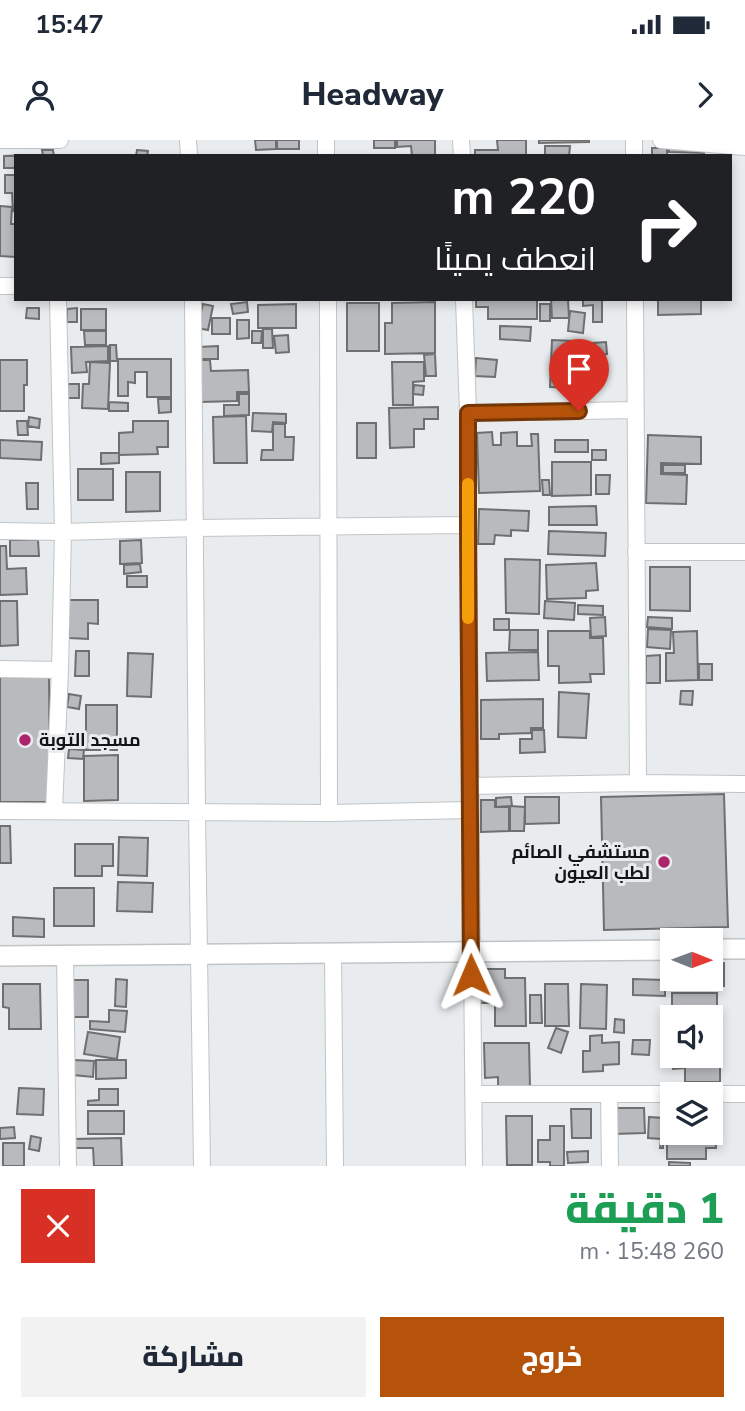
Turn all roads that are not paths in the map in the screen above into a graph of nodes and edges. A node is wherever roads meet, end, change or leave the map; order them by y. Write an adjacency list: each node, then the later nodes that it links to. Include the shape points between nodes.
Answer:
1 (0, 140): 2 (street)
2 (60, 140)
3 (661, 140): 4 (street)
4 (745, 147)
5 (58, 301): 16 (street)
6 (193, 301): 14 (street)
7 (328, 301): 13 (street)
8 (464, 301): 11 (street)
9 (635, 301): 10 (street)
10 (635, 410): 11 (street); 17 (street)
11 (468, 413): 12 (street)
12 (468, 524): 13 (street); 23 (street)
13 (327, 526): 14 (street); 28 (street)
14 (196, 528): 16 (street); 27 (street)
15 (0, 531): 16 (street)
16 (62, 532): 20 (street)
17 (636, 552): 18 (street); 21 (street)
18 (745, 552)
19 (0, 670): 20 (street)
20 (60, 670): 24 (street)
21 (638, 783): 22 (street); 23 (street)
22 (745, 784)
23 (470, 786): 25 (street)
24 (54, 810): 26 (street); 27 (street)
25 (470, 810): 28 (street); 32 (street)
26 (0, 811)
27 (197, 812): 28 (street); 34 (street)
28 (328, 813)
29 (723, 949): 30 (street)
30 (745, 949)
31 (660, 950): 32 (street)
32 (471, 951): 33 (street); 37 (street)
33 (333, 953): 34 (street); 44 (street)
34 (200, 954): 35 (street); 43 (street)
35 (65, 955): 36 (street); 42 (street)
36 (0, 956)
37 (473, 1094): 38 (street); 45 (street)
38 (609, 1094): 39 (street); 46 (street)
39 (660, 1094)
40 (723, 1094): 41 (street)
41 (745, 1094)
42 (68, 1166)
43 (202, 1166)
44 (335, 1166)
45 (474, 1166)
46 (610, 1166)

